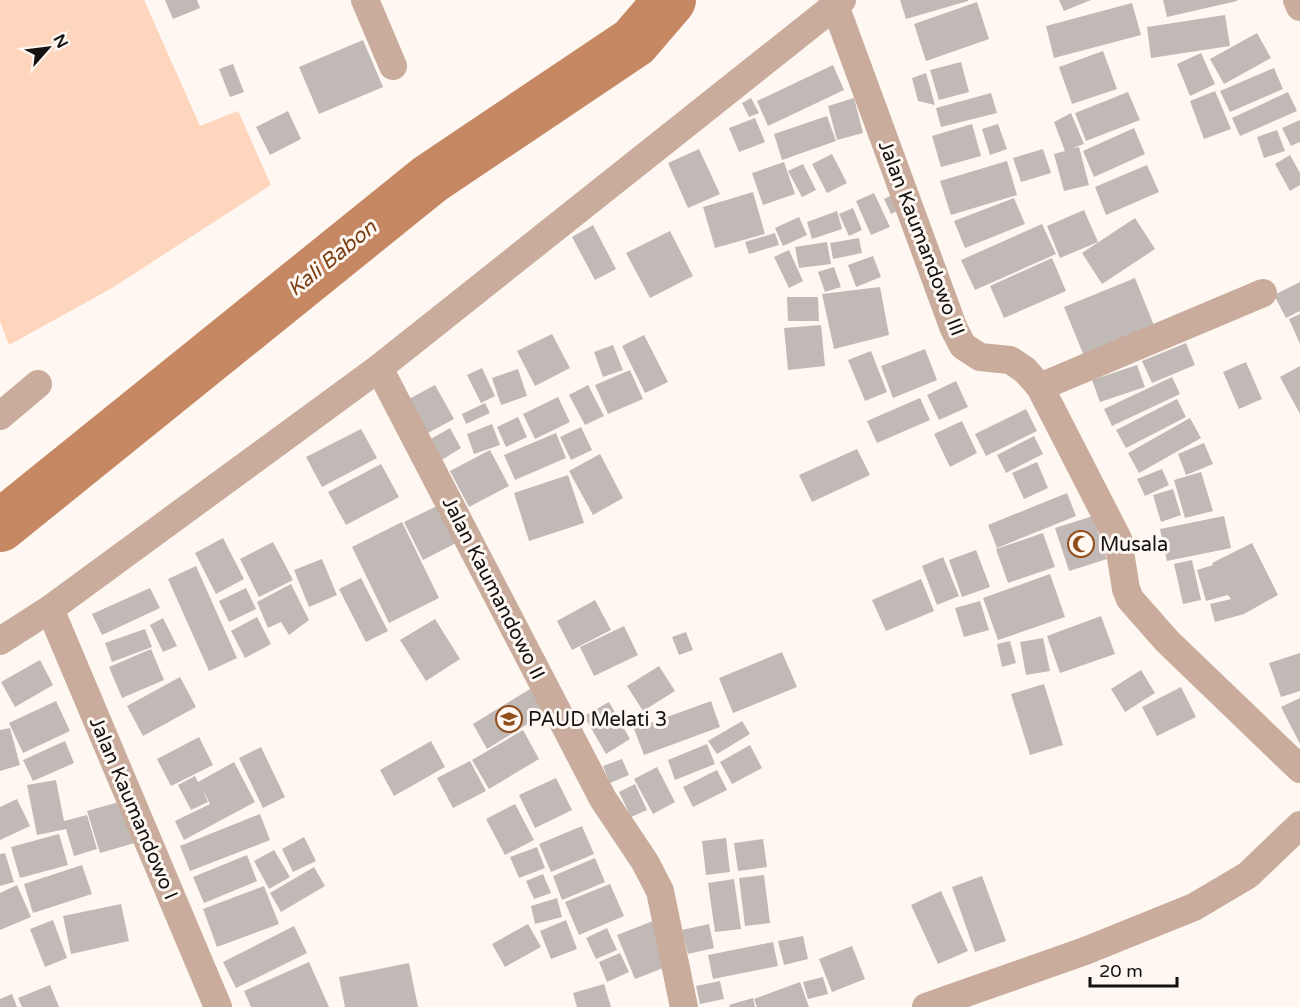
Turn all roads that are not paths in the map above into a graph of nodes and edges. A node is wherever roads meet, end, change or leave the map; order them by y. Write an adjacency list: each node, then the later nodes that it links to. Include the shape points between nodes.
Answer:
1 (365, 0): 5 (street)
2 (1297, 0): 4 (street)
3 (837, 2): 7 (street); 9 (street, Jalan Kaumandowo III, via 954,329 963,346 980,357 1010,360)
4 (1300, 6)
5 (393, 66)
6 (1263, 293): 9 (street)
7 (379, 368): 11 (street); 16 (street, Jalan Kaumandowo II, via 603,799 660,891)
8 (38, 384): 10 (street)
9 (1040, 387): 13 (street, Jalan Kaumandowo III, via 1118,539 1130,599)
10 (0, 417)
11 (50, 609): 12 (street); 15 (street, Jalan Kaumandowo I)
12 (0, 641)
13 (1300, 769)
14 (1300, 825): 17 (street, via 1248,875 1194,907 1085,951)
15 (218, 1007)
16 (684, 1007)
17 (926, 1007)

